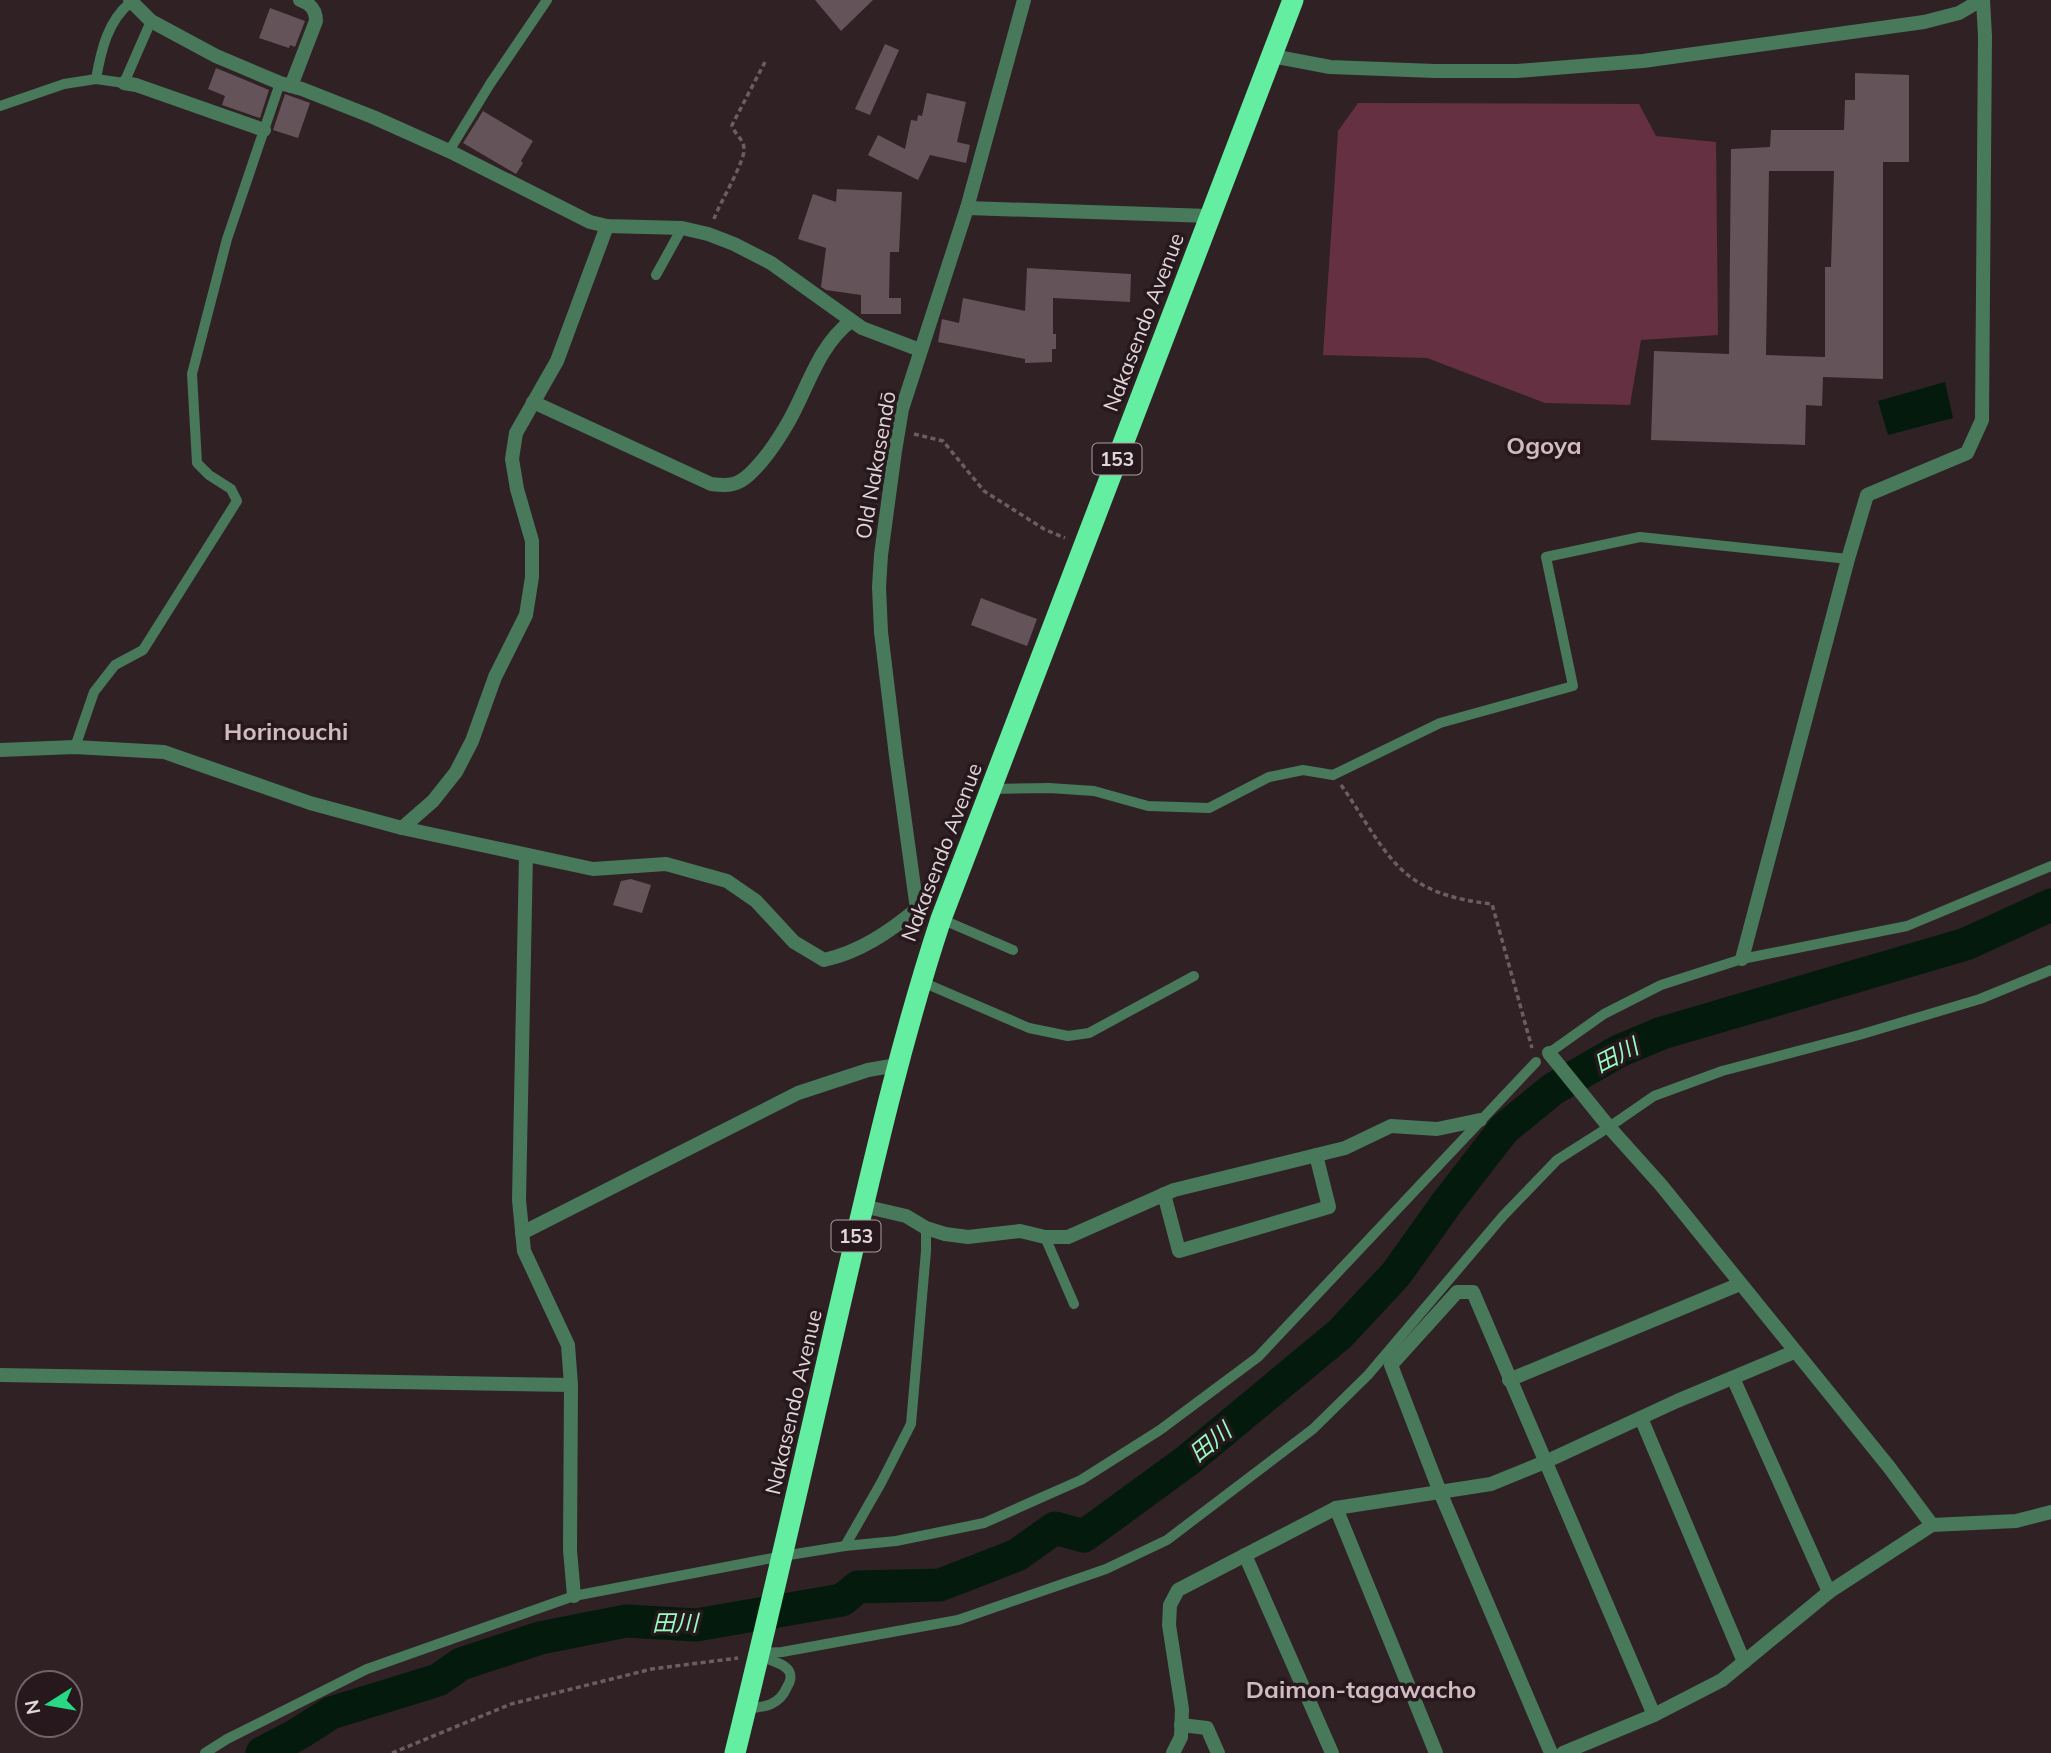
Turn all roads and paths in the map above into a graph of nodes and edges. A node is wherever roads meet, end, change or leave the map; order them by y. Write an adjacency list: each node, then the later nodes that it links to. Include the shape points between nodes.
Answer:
1 (300, 0): 12 (street, via 316,12 316,21)
2 (547, 0): 15 (lane)
3 (1024, 0): 16 (street, Old Nakasendō)
4 (1293, 0): 8 (highway, Nakasendo Avenue / 153)
5 (1982, 0): 8 (street, via 1959,13 1923,22 1643,61 1531,70 1330,67); 27 (street, via 1982,420 1967,453 1867,495)
6 (131, 1): 7 (street); 10 (lane, via 107,37)
7 (151, 21): 11 (lane); 12 (street, via 216,56)
8 (1272, 56): 17 (highway, Nakasendo Avenue / 153)
9 (765, 62): 20 (path, via 732,125 745,151)
10 (96, 79): 11 (lane); 13 (lane, via 64,84)
11 (124, 83): 14 (street)
12 (285, 85): 14 (lane); 15 (street)
13 (0, 106)
14 (264, 130): 28 (lane, via 227,239 192,374 197,463 231,489 237,501 143,650 116,666 94,692)
15 (449, 151): 18 (street, via 590,222)
16 (967, 208): 17 (street); 23 (street, Old Nakasendō)
17 (1209, 216): 26 (highway, Nakasendo Avenue / 153)
18 (607, 226): 19 (street); 24 (street, via 557,361)
19 (681, 228): 20 (street); 21 (lane)
20 (708, 234): 22 (street, via 771,263)
21 (656, 275)
22 (850, 321): 23 (street); 24 (street, via 838,330 772,449 755,470 730,486 712,484)
23 (920, 350): 25 (street, Old Nakasendō)
24 (533, 402): 32 (street, via 516,433 512,459 532,541 526,615 456,772 433,801)
25 (899, 430): 26 (path, via 943,441 984,491 1044,529); 35 (street, Old Nakasendō, via 879,587 887,689)
26 (1084, 546): 31 (highway, Nakasendo Avenue / 153)
27 (1848, 559): 30 (lane, via 1640,537 1546,557 1573,686 1440,723); 38 (street)
28 (75, 747): 29 (street); 32 (street, via 164,752 310,803)
29 (0, 750)
30 (1333, 775): 31 (lane, via 1303,770 1269,777 1209,808 1148,806 1094,791); 43 (path, via 1398,866 1425,887 1462,901 1492,904)
31 (991, 789): 36 (highway, Nakasendo Avenue / 153)
32 (402, 828): 33 (street)
33 (526, 855): 35 (street, via 593,869 666,864 727,881 756,901 794,942 824,960 867,945); 51 (street)
34 (2051, 866): 38 (lane, via 1907,926)
35 (917, 909): 36 (street)
36 (941, 919): 37 (lane); 41 (highway, Nakasendo Avenue / 153)
37 (1013, 950)
38 (1742, 959): 42 (lane, via 1661,985 1604,1014)
39 (2051, 970): 46 (lane, via 1980,999 1685,1083)
40 (1194, 976): 41 (lane, via 1089,1033 1068,1036 1029,1028)
41 (920, 981): 44 (highway, Nakasendo Avenue / 153)
42 (1550, 1056): 46 (street)
43 (1536, 1062): 45 (lane)
44 (897, 1065): 49 (highway, Nakasendo Avenue / 153); 51 (street, via 798,1093)
45 (1480, 1120): 47 (street, via 1437,1129 1391,1126 1345,1148); 66 (lane, via 1258,1357 1160,1430 1081,1480 984,1523)
46 (1608, 1125): 53 (street); 71 (lane, via 1557,1160 1503,1216 1368,1375 1313,1429 1167,1540 1106,1569 958,1620)
47 (1316, 1155): 48 (street); 48 (street, via 1329,1207 1179,1251)
48 (1164, 1194): 52 (street, via 1068,1237)
49 (863, 1206): 50 (street, via 906,1216); 68 (highway, Nakasendo Avenue / 153)
50 (926, 1228): 52 (street, via 968,1237 1020,1231); 66 (lane, via 911,1424)
51 (522, 1233): 59 (street, via 524,1251 568,1345)
52 (1045, 1237): 54 (lane)
53 (1740, 1284): 55 (street); 58 (street)
54 (1074, 1304)
55 (1794, 1352): 57 (street); 65 (street)
56 (0, 1375): 59 (street)
57 (1733, 1378): 60 (street); 69 (street)
58 (1509, 1380): 61 (street); 62 (street, via 1473,1292 1457,1292 1391,1365)
59 (571, 1385): 70 (street)
60 (1641, 1418): 61 (street); 72 (street)
61 (1545, 1462): 62 (street, via 1491,1484); 74 (street)
62 (1440, 1492): 63 (street); 84 (street)
63 (1336, 1508): 67 (street); 83 (street)
64 (2051, 1512): 65 (street, via 2016,1521)
65 (1932, 1525): 69 (street)
66 (845, 1546): 68 (lane)
67 (1245, 1555): 75 (street, via 1178,1590 1170,1605); 82 (street)
68 (781, 1560): 70 (lane); 71 (highway, Nakasendo Avenue / 153)
69 (1829, 1592): 72 (street)
70 (574, 1596): 77 (lane, via 368,1669)
71 (759, 1655): 73 (highway, Nakasendo Avenue / 153); 73 (lane, via 782,1665 791,1679 781,1700); 78 (path, via 639,1672 511,1704)
72 (1744, 1662): 74 (street, via 1722,1680)
73 (746, 1709): 79 (highway, Nakasendo Avenue / 153)
74 (1654, 1715): 76 (street)
75 (1181, 1725): 80 (street); 81 (street, via 1207,1728)
76 (1592, 1747): 85 (street)
77 (205, 1753)
78 (393, 1753)
79 (735, 1753)
80 (1173, 1753)
81 (1218, 1753)
82 (1332, 1753)
83 (1436, 1753)
84 (1550, 1753)
85 (1563, 1753)

